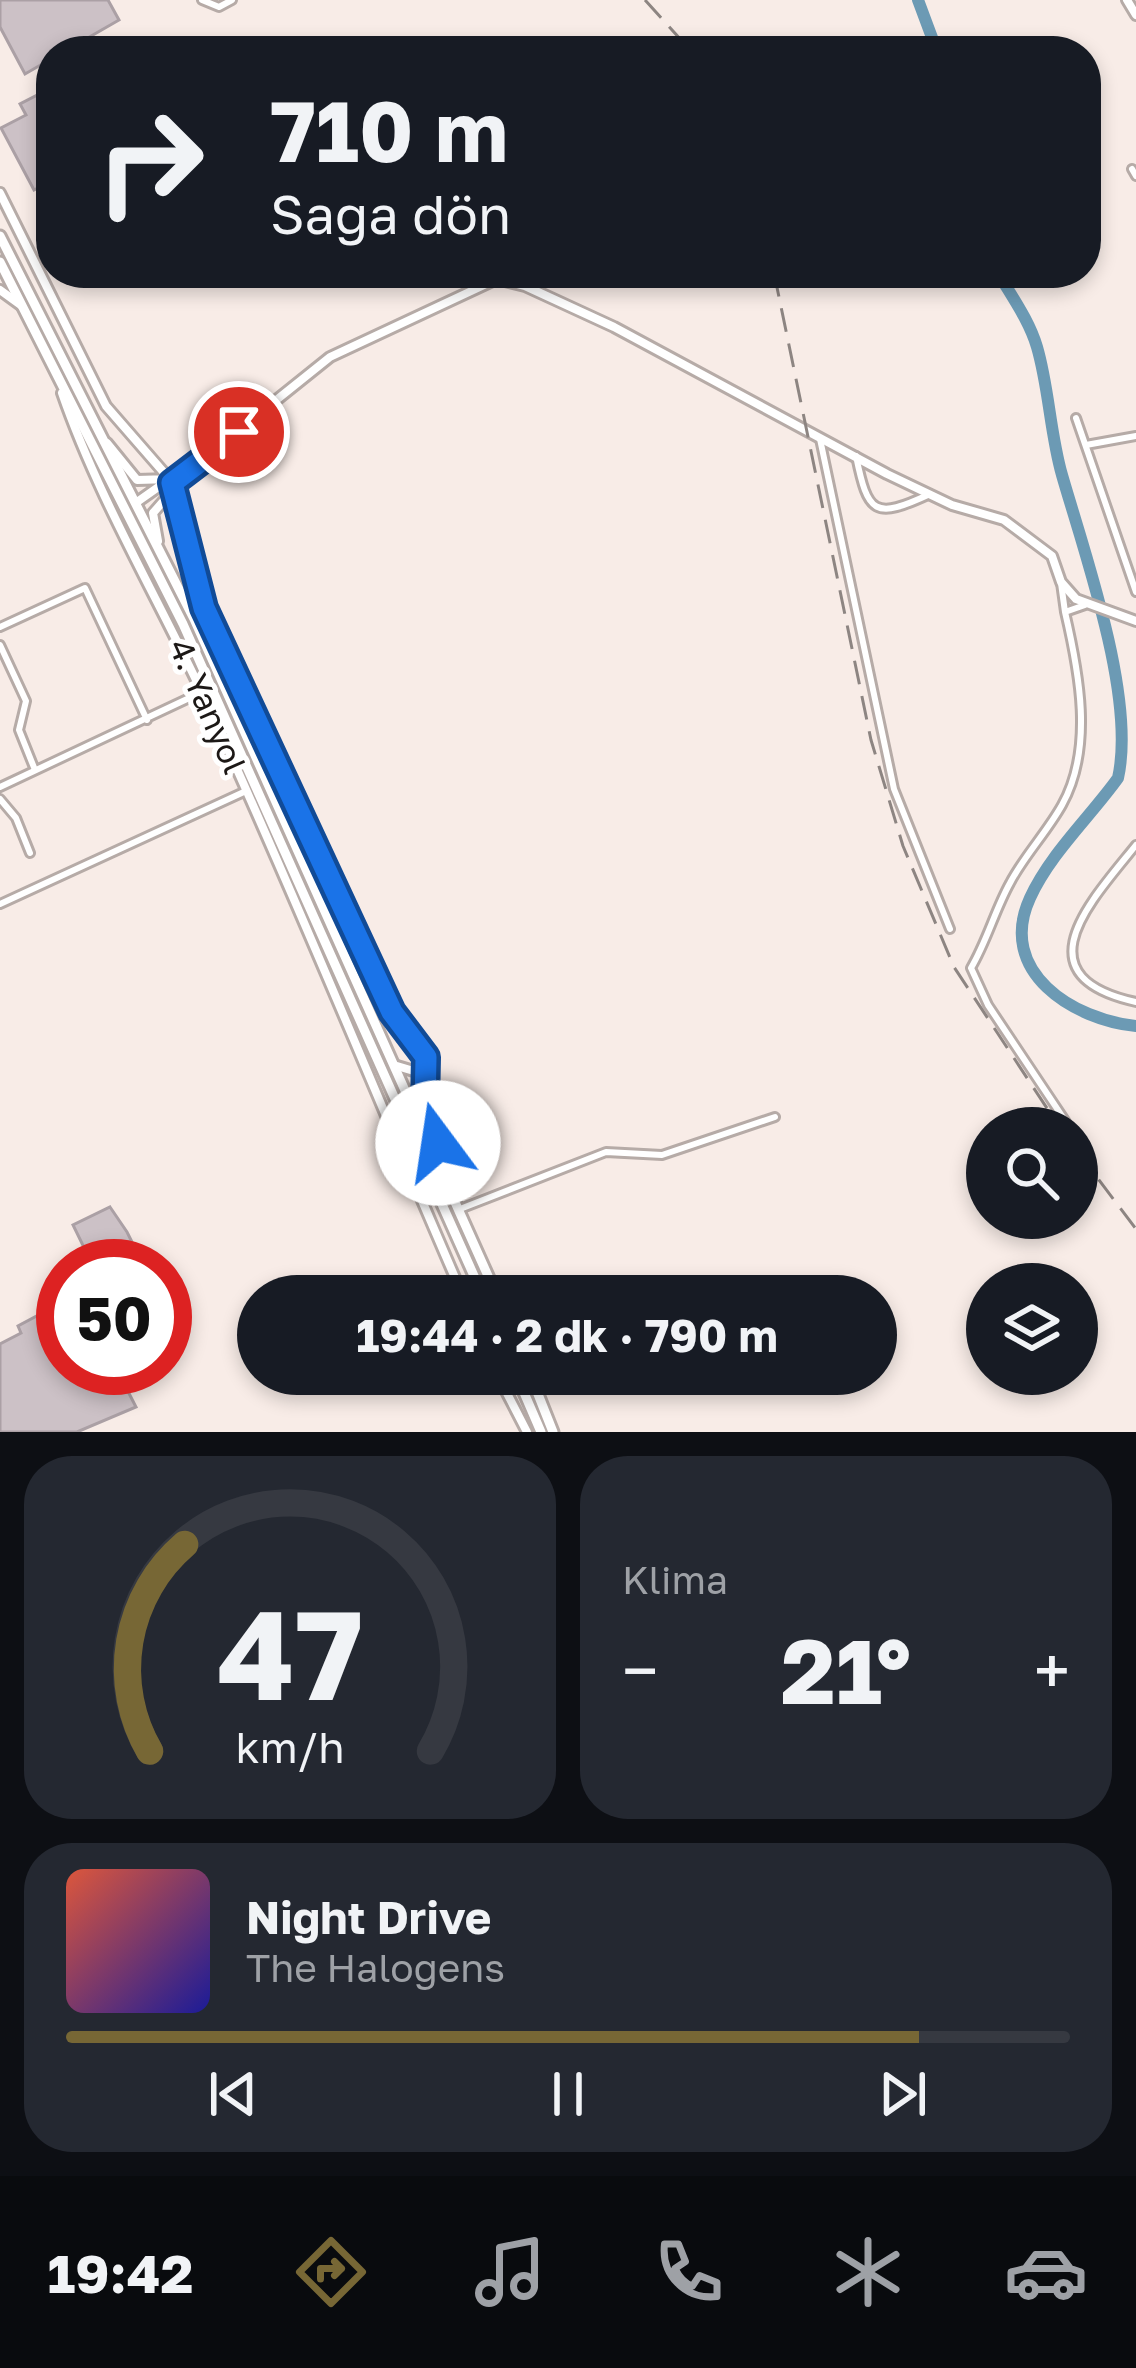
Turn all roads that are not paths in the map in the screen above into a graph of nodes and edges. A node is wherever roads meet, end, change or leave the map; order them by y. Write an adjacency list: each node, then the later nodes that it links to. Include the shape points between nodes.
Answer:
1 (202, 0): 2 (street, via 219,7)
2 (232, 0)
3 (1127, 0): 4 (main road)
4 (1136, 15)
5 (0, 193): 8 (main road)
6 (0, 236): 18 (main road)
7 (0, 262): 13 (main road)
8 (36, 265)
9 (47, 288): 21 (main road, via 106,406)
10 (476, 288): 21 (main road, via 330,357)
11 (529, 288): 16 (main road)
12 (0, 290): 13 (main road)
13 (22, 306): 14 (main road)
14 (56, 371): 23 (main road, 4. Yanyol); 24 (main road)
15 (1076, 418): 19 (street)
16 (819, 436): 20 (main road); 44 (street, via 894,789)
17 (1136, 436): 19 (street)
18 (106, 442): 21 (main road, via 137,480); 24 (main road)
19 (1086, 445): 29 (street)
20 (856, 456): 22 (main road); 22 (street, via 873,508 888,511)
21 (172, 483): 24 (main road); 26 (main road, via 153,513); 48 (main road, via 204,608 392,1012)
22 (930, 494): 28 (main road, via 1030,535 1052,556)
23 (106, 502): 24 (main road); 27 (main road, 4. Yanyol)
24 (135, 506): 25 (main road); 26 (main road)
25 (136, 528): 27 (main road); 45 (main road)
26 (159, 548): 49 (main road)
27 (142, 563): 35 (main road, 4. Yanyol)
28 (1061, 582): 30 (main road); 31 (street)
29 (1136, 592)
30 (1085, 605): 31 (street); 32 (main road)
31 (1065, 612): 50 (street, via 1082,681 1065,801 1008,885 971,968)
32 (1136, 621)
33 (0, 627): 36 (street, via 85,588)
34 (0, 646): 37 (street, via 26,701 19,730)
35 (202, 692): 36 (street); 39 (main road, 4. Yanyol)
36 (147, 720): 37 (street)
37 (35, 770): 38 (street)
38 (0, 787)
39 (246, 790): 43 (street); 47 (main road, 4. Yanyol)
40 (0, 799): 42 (street)
41 (1136, 845): 46 (street, via 1070,940 1089,981)
42 (30, 853)
43 (0, 904)
44 (950, 929)
45 (343, 977): 47 (main road); 55 (main road)
46 (1136, 1002)
47 (359, 1042): 54 (main road)
48 (426, 1057): 49 (main road, via 416,1072); 52 (main road, via 425,1107)
49 (397, 1066): 52 (main road)
50 (1056, 1107)
51 (775, 1117): 53 (street, via 662,1154 606,1152)
52 (446, 1176): 53 (main road)
53 (460, 1209): 56 (main road)
54 (454, 1275)
55 (474, 1275)
56 (488, 1275)
57 (508, 1395): 60 (main road)
58 (525, 1395): 61 (main road)
59 (538, 1395): 62 (main road)
60 (526, 1432)
61 (541, 1432)
62 (553, 1432)

